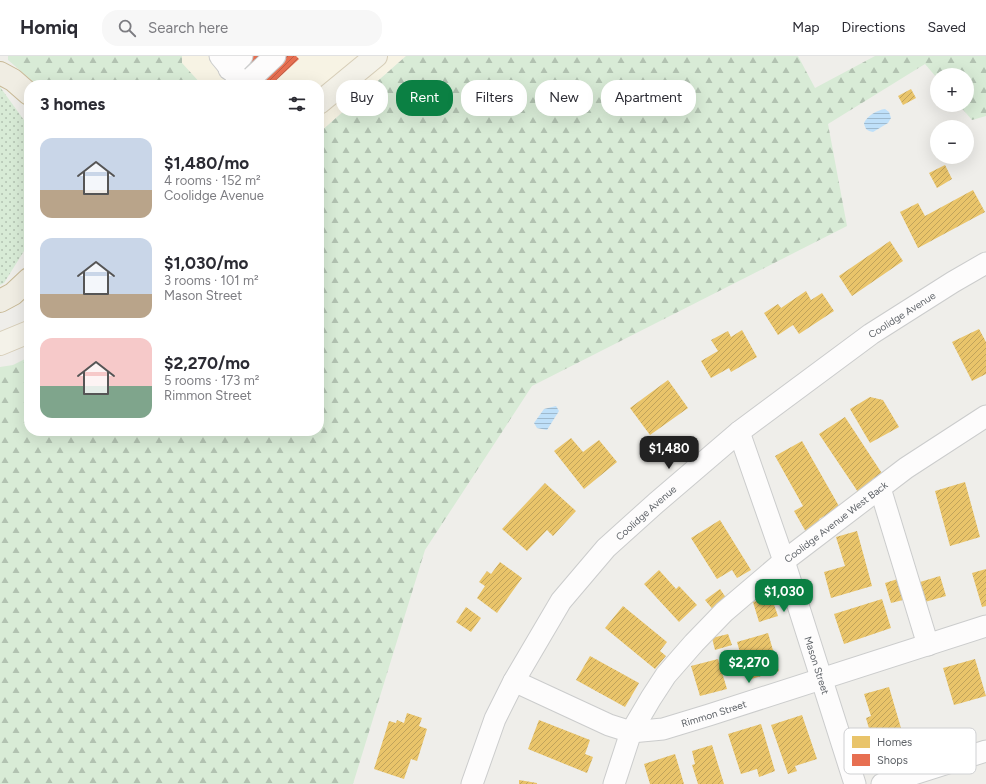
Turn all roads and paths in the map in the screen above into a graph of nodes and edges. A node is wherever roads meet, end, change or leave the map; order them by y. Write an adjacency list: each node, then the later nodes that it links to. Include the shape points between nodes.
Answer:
1 (275, 56): 6 (street)
2 (374, 56): 8 (main road)
3 (230, 60): 5 (street)
4 (0, 73): 7 (highway)
5 (241, 80)
6 (249, 80)
7 (24, 90)
8 (324, 99)
9 (986, 263): 17 (street, Coolidge Avenue, via 871,334)
10 (24, 284): 11 (highway, via 13,294)
11 (0, 300)
12 (24, 325): 13 (main road)
13 (0, 329)
14 (24, 334): 15 (main road)
15 (0, 344)
16 (985, 420): 18 (street, Coolidge Avenue West Back, via 906,468)
17 (739, 432): 19 (street, Mason Street); 23 (street, Coolidge Avenue, via 606,548 561,601)
18 (880, 488): 19 (street, Coolidge Avenue West Back); 21 (street)
19 (784, 560): 22 (street, Mason Street); 24 (street, Coolidge Avenue West Back, via 724,612 694,643 666,675)
20 (986, 626): 21 (street, Rimmon Street)
21 (928, 645): 22 (street, Rimmon Street)
22 (822, 678): 24 (street, Rimmon Street, via 663,729); 25 (street, Mason Street)
23 (514, 680): 24 (street, Rimmon Street, via 609,725); 30 (street, Coolidge Avenue, via 495,719)
24 (631, 732): 31 (street, Coolidge Avenue West Back)
25 (844, 749)
26 (986, 751): 27 (street)
27 (976, 754)
28 (852, 774): 32 (street, Mason Street)
29 (914, 774): 33 (street)
30 (472, 784)
31 (614, 784)
32 (855, 784)
33 (882, 784)

